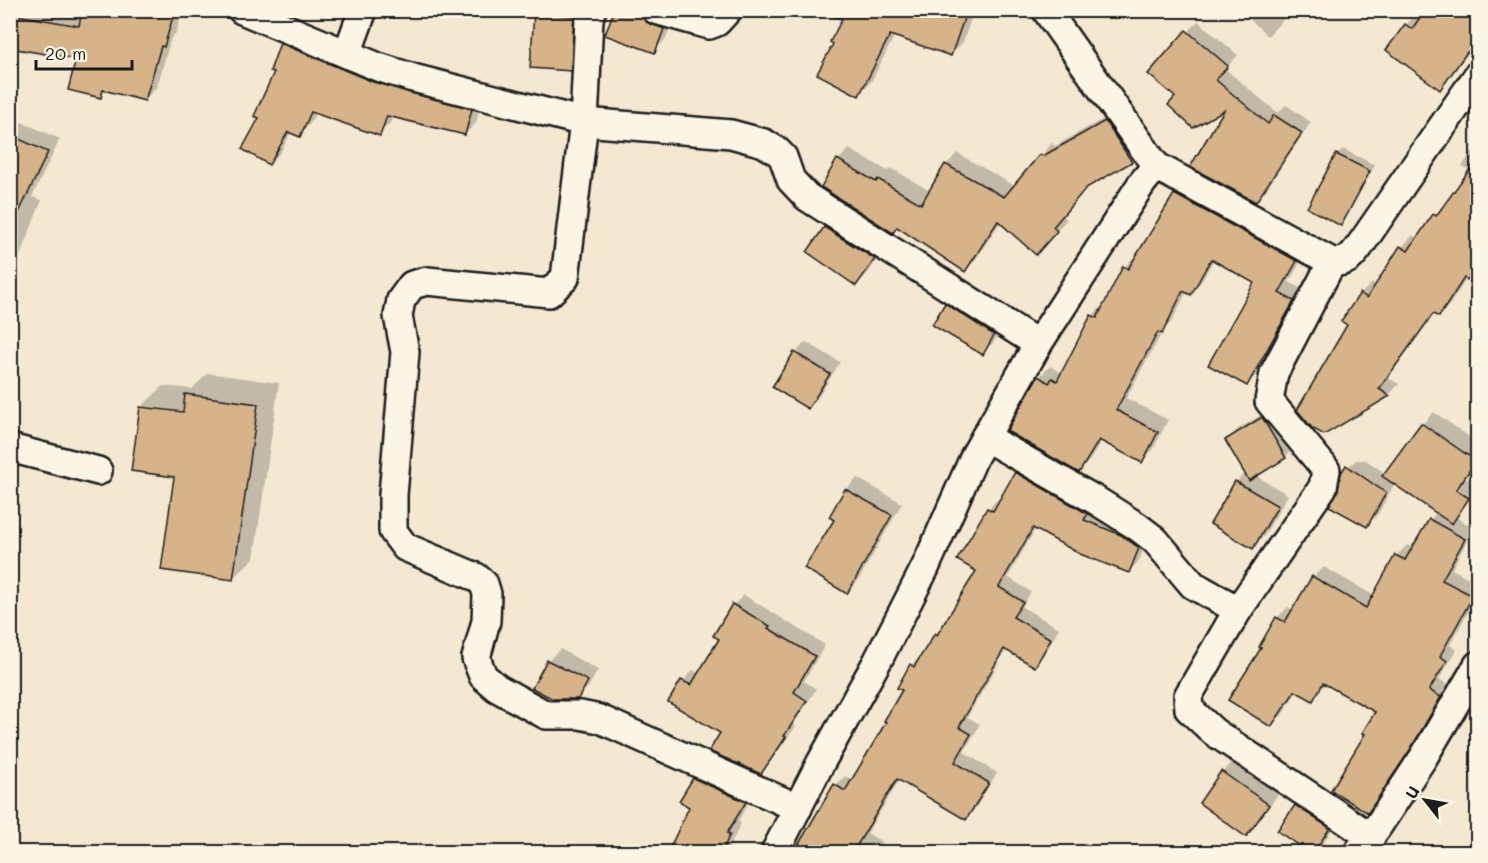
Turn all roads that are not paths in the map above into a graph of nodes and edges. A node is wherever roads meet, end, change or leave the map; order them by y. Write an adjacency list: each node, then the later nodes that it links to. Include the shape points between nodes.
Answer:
1 (242, 10): 7 (street)
2 (363, 10): 7 (street)
3 (592, 10): 9 (street)
4 (656, 10): 5 (street, via 709,25)
5 (728, 10)
6 (1046, 10): 10 (street)
7 (347, 54): 9 (street, via 413,78)
8 (1478, 75): 11 (street, via 1359,248 1347,260)
9 (584, 122): 12 (street, via 731,134 772,147 783,157 791,180 807,197); 18 (street, via 565,278 558,287 549,293 427,281 412,285 401,300 398,316 405,352 393,531 405,547 476,577 483,584 488,605 476,658 483,676 497,688 546,715 600,719)
10 (1156, 166): 11 (street); 12 (street)
11 (1332, 262): 16 (street, via 1274,373 1269,401 1326,470 1325,481)
12 (1038, 344): 13 (street)
13 (985, 437): 16 (street, via 1138,527 1155,540 1193,585); 18 (street, via 925,568)
14 (10, 448): 15 (street)
15 (98, 471)
16 (1238, 610): 19 (street, via 1188,696 1189,709)
17 (1478, 665): 19 (street, via 1423,758)
18 (798, 808): 20 (street)
19 (1364, 845)
20 (775, 852)

